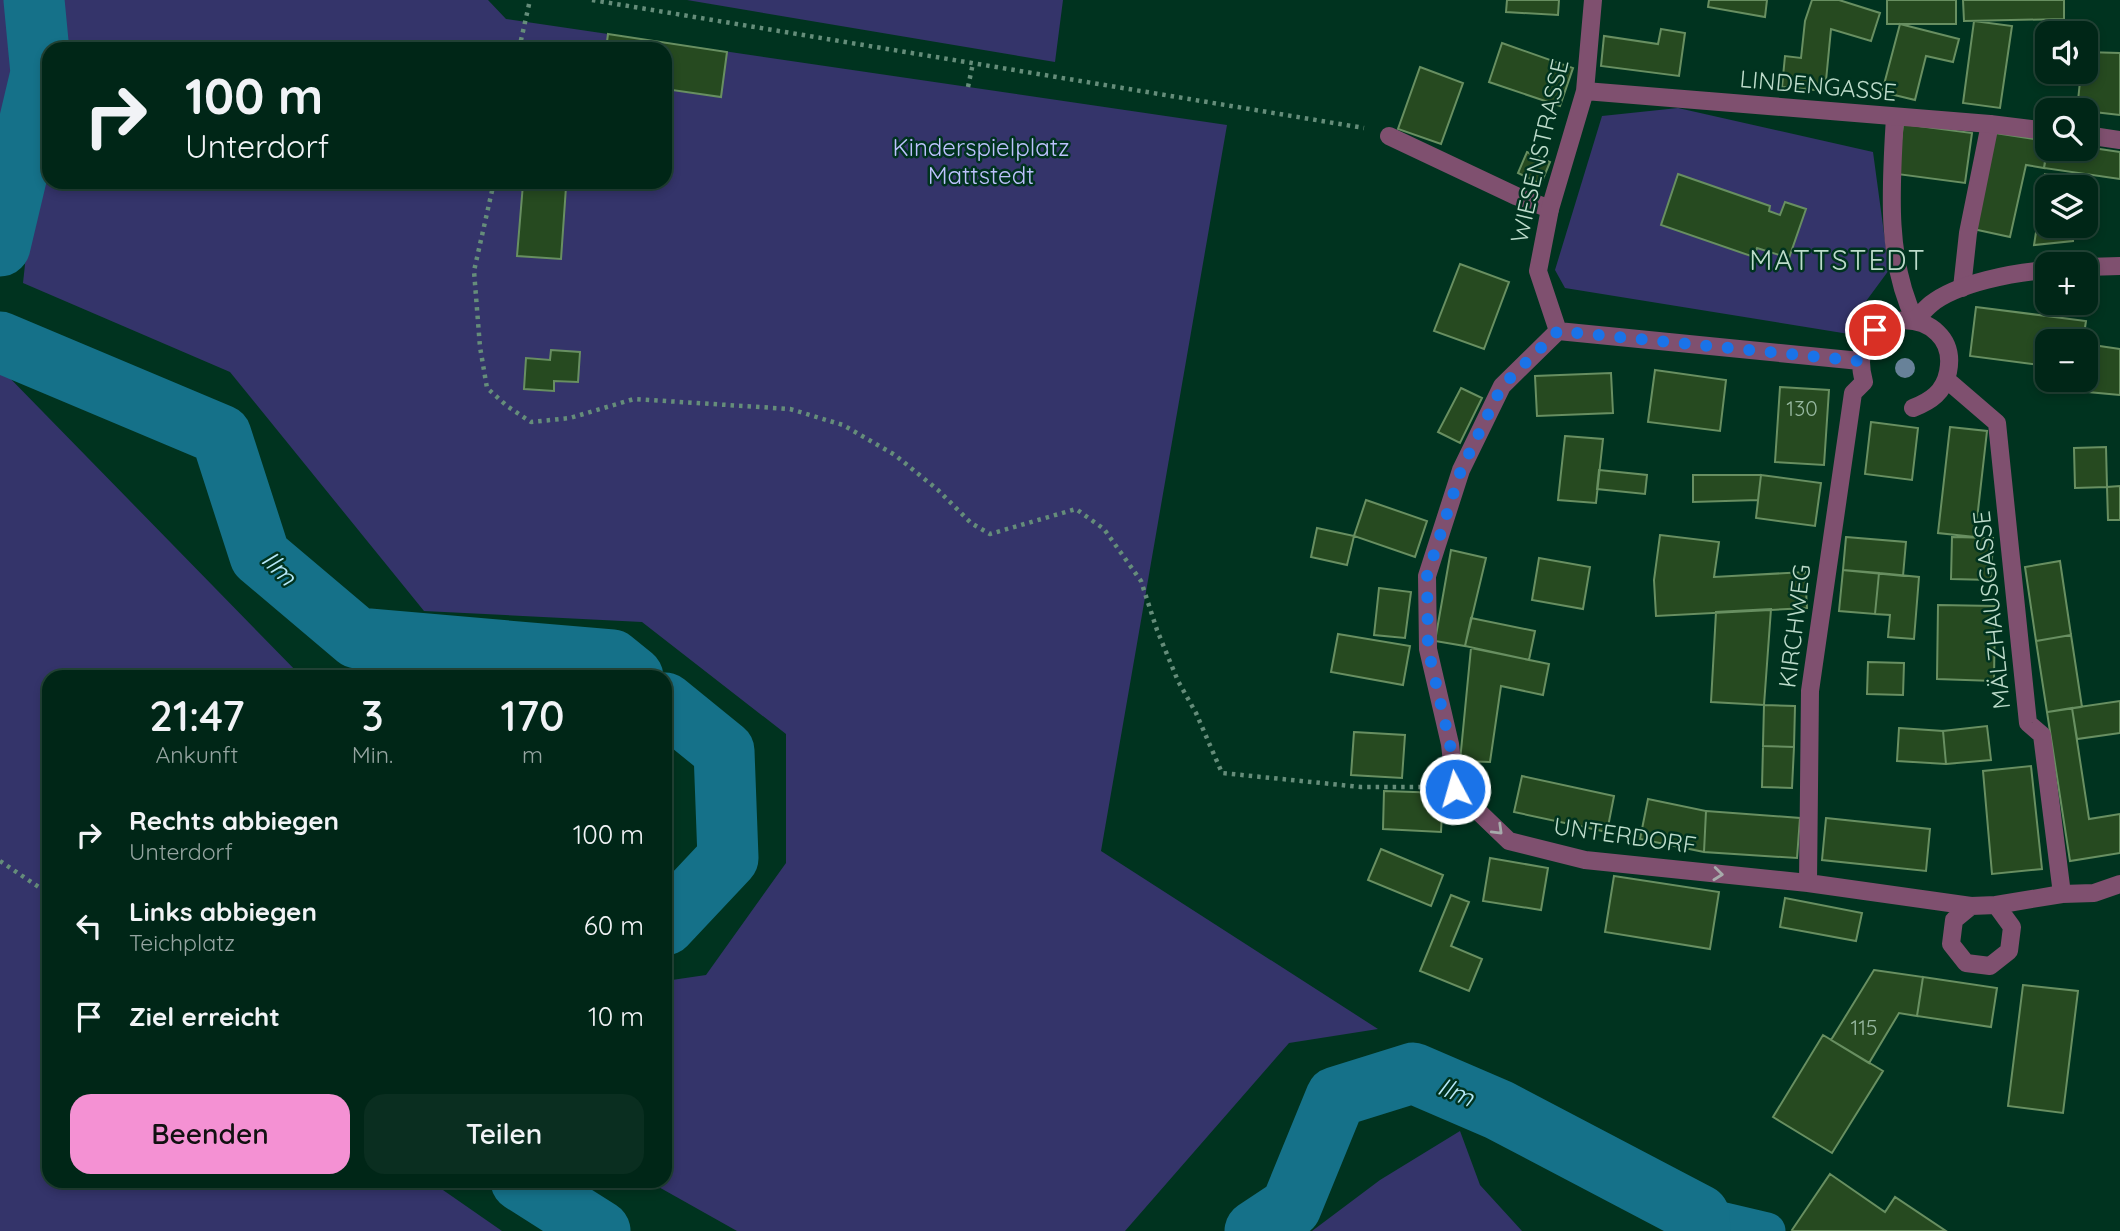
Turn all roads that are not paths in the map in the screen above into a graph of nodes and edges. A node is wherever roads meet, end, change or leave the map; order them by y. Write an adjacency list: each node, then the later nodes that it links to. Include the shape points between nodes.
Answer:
1 (1593, 0): 2 (street, WIESENSTRASSE)
2 (1584, 91): 3 (street, LINDENGASSE); 9 (street, WIESENSTRASSE)
3 (1895, 117): 4 (street, LINDENGASSE); 14 (street, via 1891,188 1895,244 1905,300)
4 (1990, 124): 5 (street, LINDENGASSE); 13 (street)
5 (2035, 129)
6 (1389, 136): 9 (street)
7 (2098, 137): 8 (street)
8 (2120, 140)
9 (1550, 209): 15 (street, WIESENSTRASSE, via 1538,271)
10 (2120, 266): 11 (street)
11 (2098, 267)
12 (2035, 271): 13 (street)
13 (1962, 288): 14 (street, via 1932,303)
14 (1915, 320): 16 (street, via 1887,322 1875,330); 17 (street, via 1934,331 1948,349)
15 (1558, 331): 16 (street); 19 (street, UNTERDORF, one-way to 19, via 1502,386 1461,470 1427,576 1428,649 1450,744 1455,789 1509,841 1586,860)
16 (1860, 361): 19 (street, KIRCHWEG, via 1864,382 1853,393 1810,691)
17 (1947, 380): 18 (street, via 1939,393); 21 (street, MÄLZHAUSGASSE, via 1997,422 2028,723 2042,735)
18 (1913, 408)
19 (1808, 883): 23 (street, UNTERDORF)
20 (2120, 884): 21 (street, via 2094,893)
21 (2062, 894): 22 (street)
22 (1996, 905): 23 (street); 23 (street, via 2012,927 2009,951 1990,966 1966,963 1951,944 1954,920)
23 (1971, 906)

